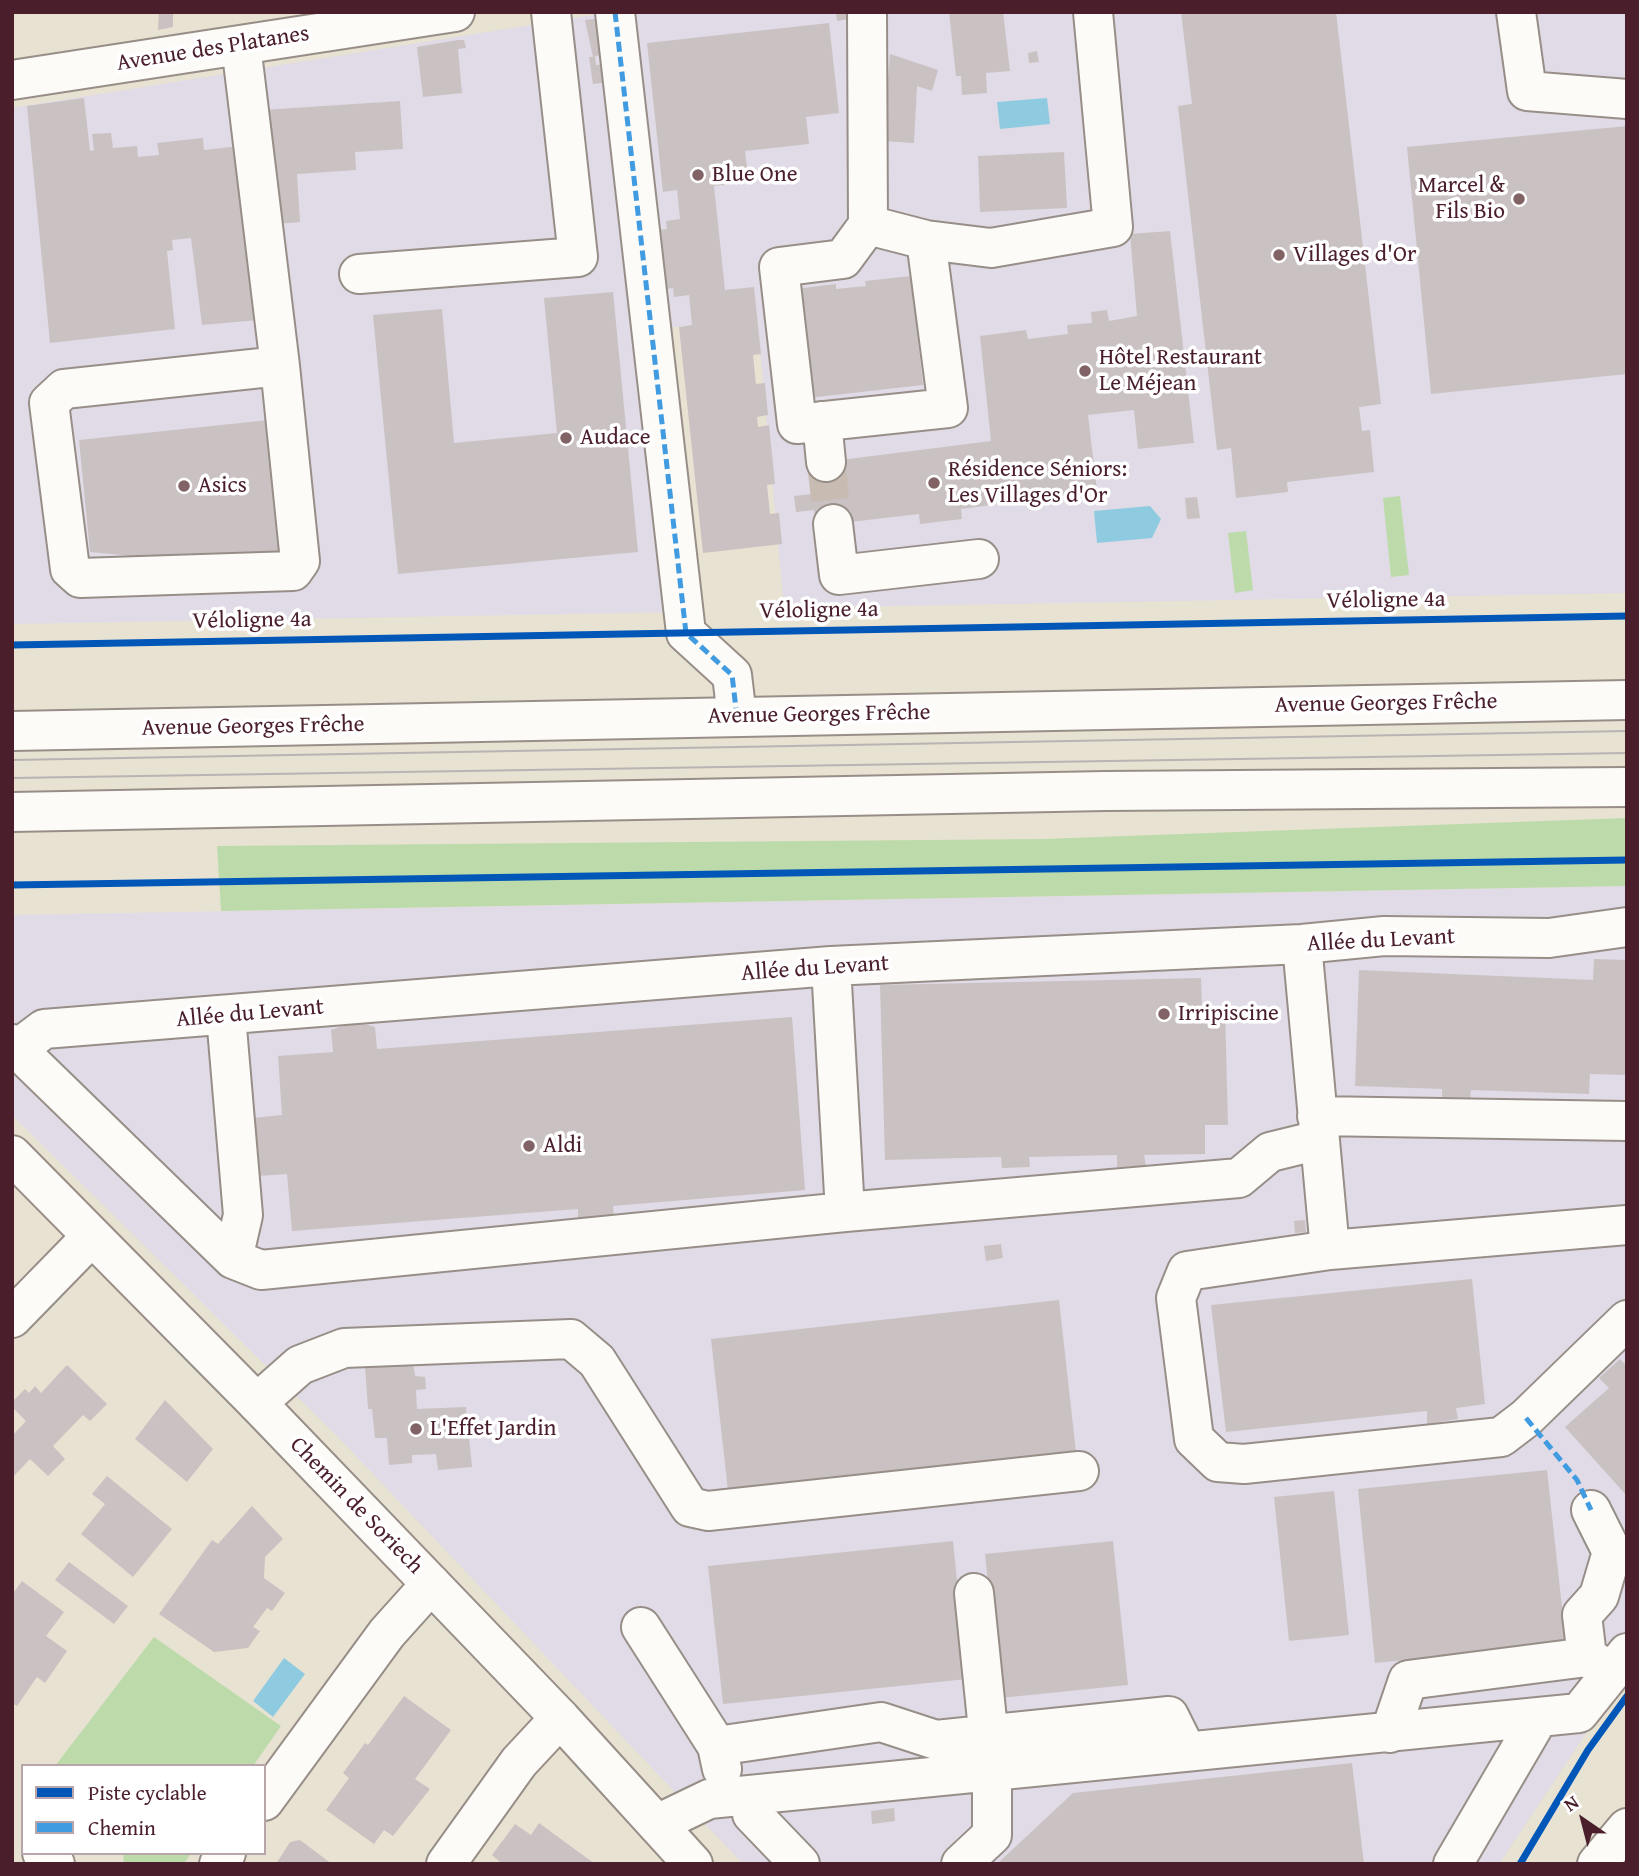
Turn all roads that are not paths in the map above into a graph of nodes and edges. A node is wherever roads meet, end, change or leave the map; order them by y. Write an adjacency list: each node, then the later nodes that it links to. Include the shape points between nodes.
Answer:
1 (455, 12): 7 (main road, Avenue des Platanes)
2 (551, 12): 12 (main road, via 578,257)
3 (615, 12): 19 (main road, via 687,633 732,675)
4 (867, 12): 10 (main road)
5 (1093, 12): 11 (main road, via 1113,227 991,248)
6 (1516, 12): 9 (main road, via 1527,92)
7 (241, 46): 8 (main road, Avenue des Platanes); 13 (main road)
8 (12, 80)
9 (1627, 99)
10 (868, 225): 11 (main road); 14 (main road, via 843,259 779,267 797,424)
11 (926, 240): 14 (main road, via 948,408)
12 (359, 274)
13 (280, 366): 13 (main road, via 64,389 49,402 70,569 80,578 293,571 300,561)
14 (822, 421): 15 (main road)
15 (826, 462)
16 (833, 524): 17 (main road, via 839,575)
17 (979, 559)
18 (1627, 700): 19 (main road, Avenue Georges Frêche)
19 (737, 717): 20 (main road, Avenue Georges Frêche)
20 (12, 732)
21 (1627, 786): 22 (main road)
22 (12, 811)
23 (1627, 927): 24 (main road, Allée du Levant, via 1549,938 1384,936)
24 (1302, 944): 25 (main road, Allée du Levant); 29 (main road)
25 (831, 966): 26 (main road, Allée du Levant); 31 (main road)
26 (226, 1016): 27 (main road, Allée du Levant, via 44,1029); 35 (main road, via 243,1214)
27 (14, 1049): 35 (main road)
28 (1627, 1121): 29 (main road)
29 (1318, 1128): 31 (main road, via 1270,1152 1239,1178); 34 (main road)
30 (12, 1156): 33 (main road, Chemin de Soriech)
31 (845, 1212): 35 (main road, via 261,1270)
32 (1627, 1225): 34 (main road)
33 (91, 1237): 36 (main road); 38 (main road, Chemin de Soriech)
34 (1329, 1250): 37 (main road, via 1187,1271 1176,1297 1194,1439 1218,1462 1244,1464 1501,1437)
35 (233, 1259)
36 (12, 1318)
37 (1627, 1320)
38 (257, 1403): 39 (main road, via 300,1365 344,1348 570,1339 597,1361 690,1507 708,1511); 42 (main road, Chemin de Soriech)
39 (1079, 1471)
40 (1591, 1510): 41 (main road)
41 (1620, 1553): 45 (main road, via 1599,1596 1582,1615)
42 (431, 1584): 47 (main road, Chemin de Soriech); 52 (main road, via 387,1633)
43 (974, 1593): 50 (main road)
44 (641, 1627): 49 (main road)
45 (1608, 1660): 46 (main road, via 1579,1713); 48 (main road, via 1408,1680)
46 (1539, 1717): 48 (main road); 59 (main road)
47 (561, 1718): 53 (main road, Chemin de Soriech); 55 (main road, via 519,1762)
48 (1390, 1733): 50 (main road, via 1186,1750)
49 (717, 1746): 50 (main road, via 881,1722); 51 (main road)
50 (990, 1752): 51 (main road); 58 (main road, via 992,1835)
51 (739, 1797): 53 (main road, via 709,1799); 57 (main road)
52 (266, 1798)
53 (657, 1824): 56 (main road, Chemin de Soriech)
54 (1627, 1828): 60 (main road)
55 (446, 1864)
56 (693, 1864)
57 (800, 1864)
58 (961, 1864)
59 (1453, 1864)
60 (1597, 1864)

